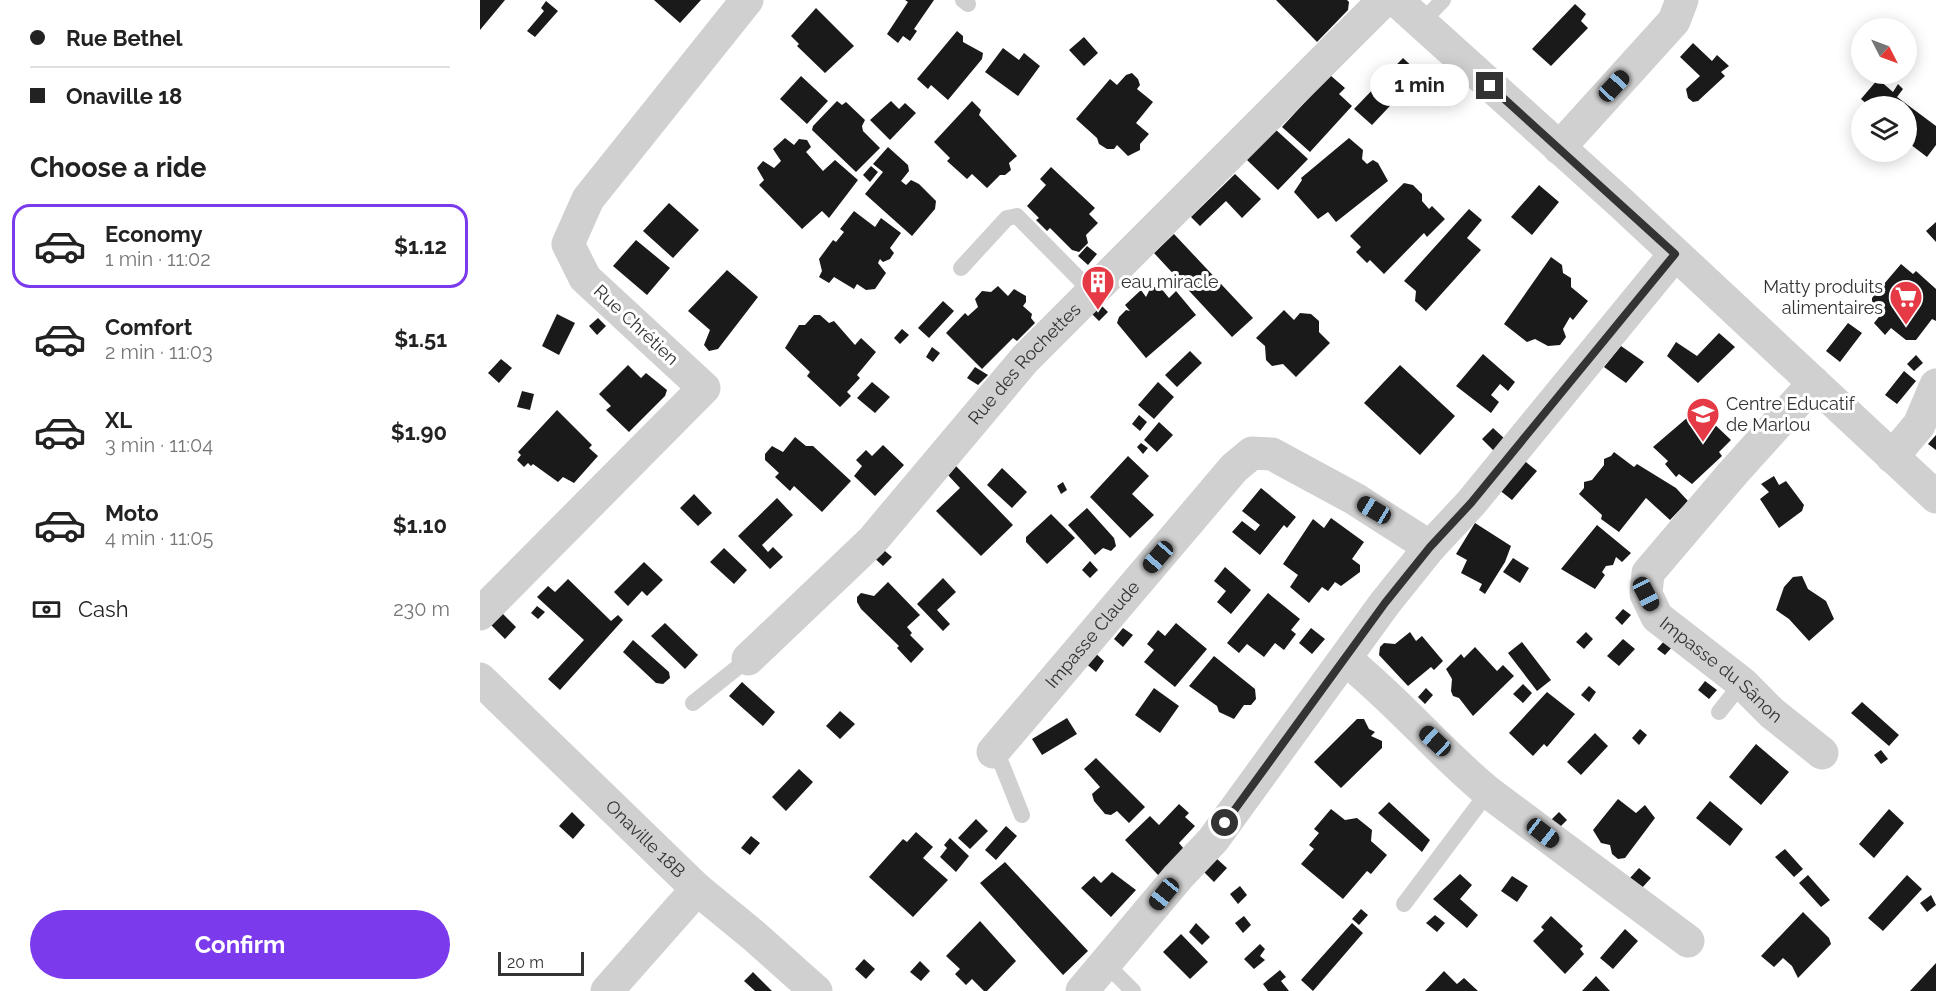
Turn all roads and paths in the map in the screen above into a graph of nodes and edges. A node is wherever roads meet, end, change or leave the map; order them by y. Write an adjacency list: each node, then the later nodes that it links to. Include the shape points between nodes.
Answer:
1 (747, 0): 16 (street, Rue Chrétien, via 588,199 568,244 585,278 704,388)
2 (1384, 0): 10 (street, Rue des Rochettes)
3 (1396, 0): 6 (street)
4 (1443, 0): 6 (lane)
5 (1682, 0): 7 (street, via 1674,21)
6 (1421, 23): 7 (street)
7 (1559, 148): 8 (street)
8 (1675, 254): 11 (street); 15 (street, via 1471,503)
9 (961, 267): 10 (lane, via 1008,218 1017,216)
10 (1092, 292): 17 (street, Rue des Rochettes, via 1024,359 872,541)
11 (1814, 383): 13 (street); 20 (street, Impasse du Sânon, via 1648,573 1646,594 1657,617)
12 (1936, 385): 13 (street, via 1919,425)
13 (1892, 457): 14 (street)
14 (1936, 497)
15 (1430, 547): 18 (street); 23 (street, Impasse Claude, via 1355,499 1272,454 1252,453 1234,468)
16 (480, 614)
17 (748, 659): 21 (lane)
18 (1345, 659): 25 (street); 30 (street, via 1213,840)
19 (480, 679): 27 (street, Onaville 18B)
20 (1742, 683): 22 (lane); 24 (street, Impasse du Sânon)
21 (693, 703)
22 (1719, 712)
23 (993, 752): 26 (lane)
24 (1822, 753)
25 (1488, 792): 28 (lane); 29 (street)
26 (1022, 815)
27 (697, 889): 31 (street); 32 (street, Onaville 18B)
28 (1404, 904)
29 (1688, 941)
30 (1105, 963): 33 (street); 34 (lane)
31 (607, 991)
32 (816, 991)
33 (1082, 991)
34 (1133, 991)

